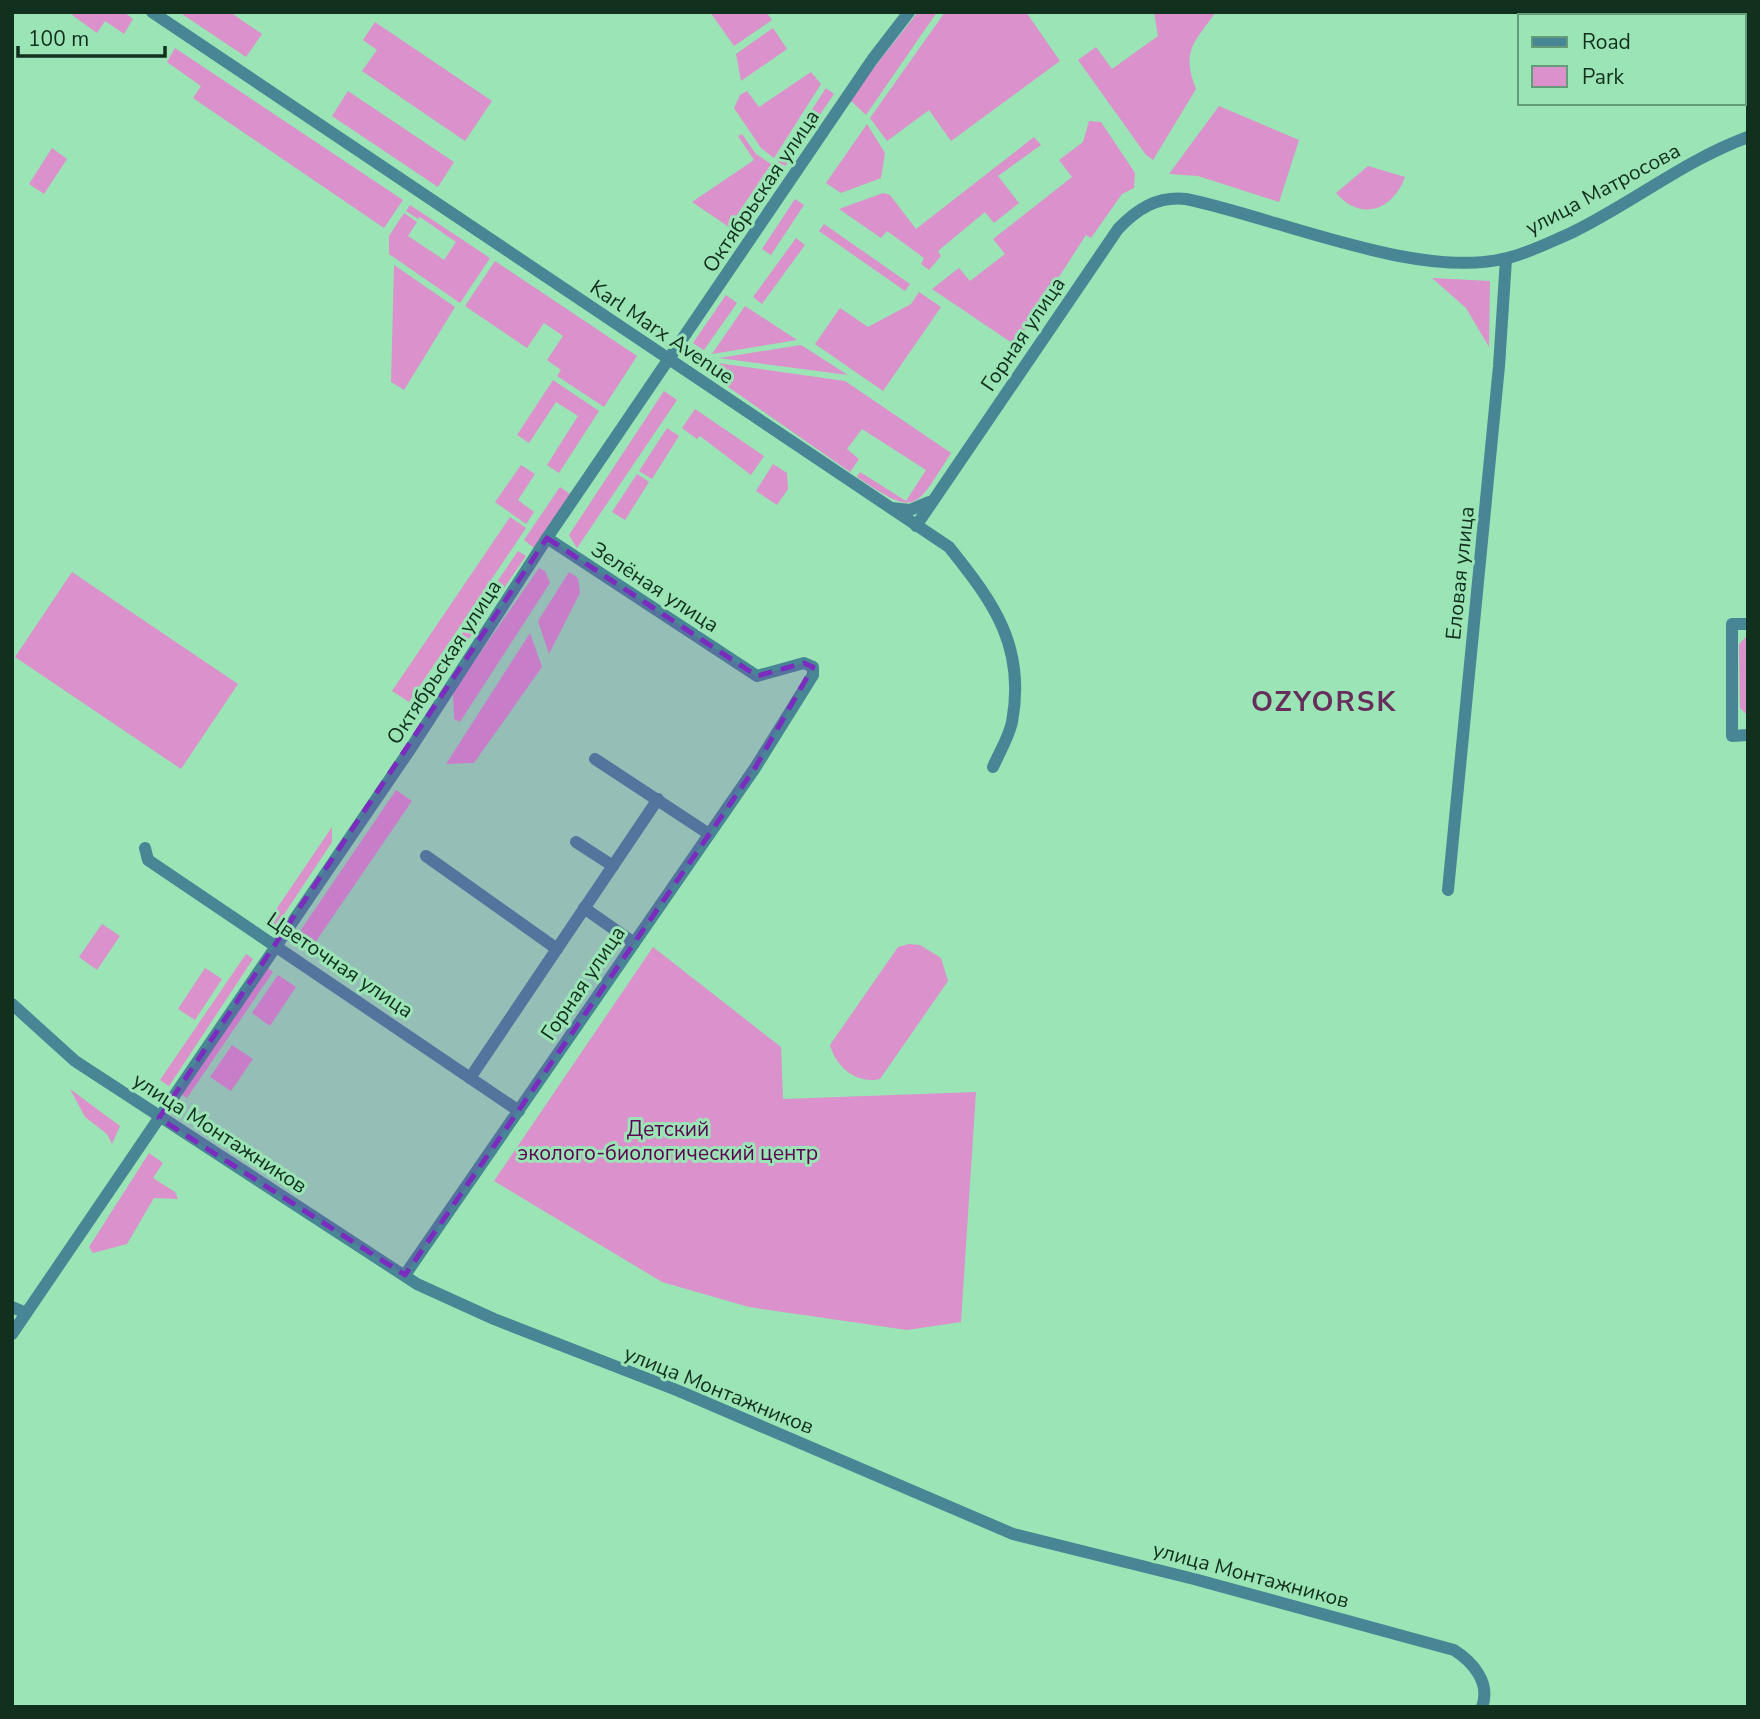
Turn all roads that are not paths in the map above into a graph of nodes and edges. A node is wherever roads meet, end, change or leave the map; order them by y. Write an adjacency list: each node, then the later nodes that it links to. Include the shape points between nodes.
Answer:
1 (152, 12): 6 (street, Karl Marx Avenue)
2 (909, 12): 6 (street, Октябрьская улица)
3 (1748, 137): 5 (street, улица Матросова, via 1573,231)
4 (1186, 199): 5 (street, улица Матросова, via 1354,246 1467,262); 7 (street, Горная улица, via 1172,198 1144,207 1118,229)
5 (1506, 259): 22 (street, Еловая улица)
6 (669, 359): 8 (street, Karl Marx Avenue); 10 (street, Октябрьская улица)
7 (937, 495): 8 (street, via 920,508); 9 (street, Горная улица)
8 (887, 507): 9 (street, Karl Marx Avenue)
9 (916, 526): 15 (street, Karl Marx Avenue, via 949,547 983,589 1006,631 1016,670 1013,711)
10 (547, 538): 12 (street, Зелёная улица); 25 (street, Октябрьская улица)
11 (1748, 624): 13 (street, via 1732,624 1732,736)
12 (742, 667): 17 (street, Горная улица, via 757,676 804,663 813,667 813,676)
13 (1748, 736)
14 (595, 759): 16 (street)
15 (993, 767)
16 (658, 799): 17 (street); 21 (street)
17 (709, 834): 24 (street, Горная улица)
18 (576, 842): 21 (street)
19 (145, 848): 25 (street, Цветочная улица, via 148,860)
20 (426, 856): 26 (street)
21 (613, 866): 23 (street)
22 (1448, 890)
23 (584, 908): 24 (street); 26 (street)
24 (634, 943): 29 (street, Горная улица)
25 (277, 944): 28 (street, Цветочная улица); 30 (street, Октябрьская улица)
26 (557, 949): 28 (street)
27 (12, 1004): 30 (street, улица Монтажников, via 75,1061)
28 (470, 1078): 29 (street, Цветочная улица)
29 (519, 1111): 31 (street, Горная улица)
30 (159, 1118): 31 (street, улица Монтажников); 33 (street, Октябрьская улица)
31 (405, 1275): 35 (street, улица Монтажников, via 495,1319 679,1391 992,1527 1454,1650 1476,1670 1483,1684)
32 (12, 1307): 33 (street)
33 (26, 1313): 34 (street, Октябрьская улица)
34 (12, 1334)
35 (1482, 1707)

